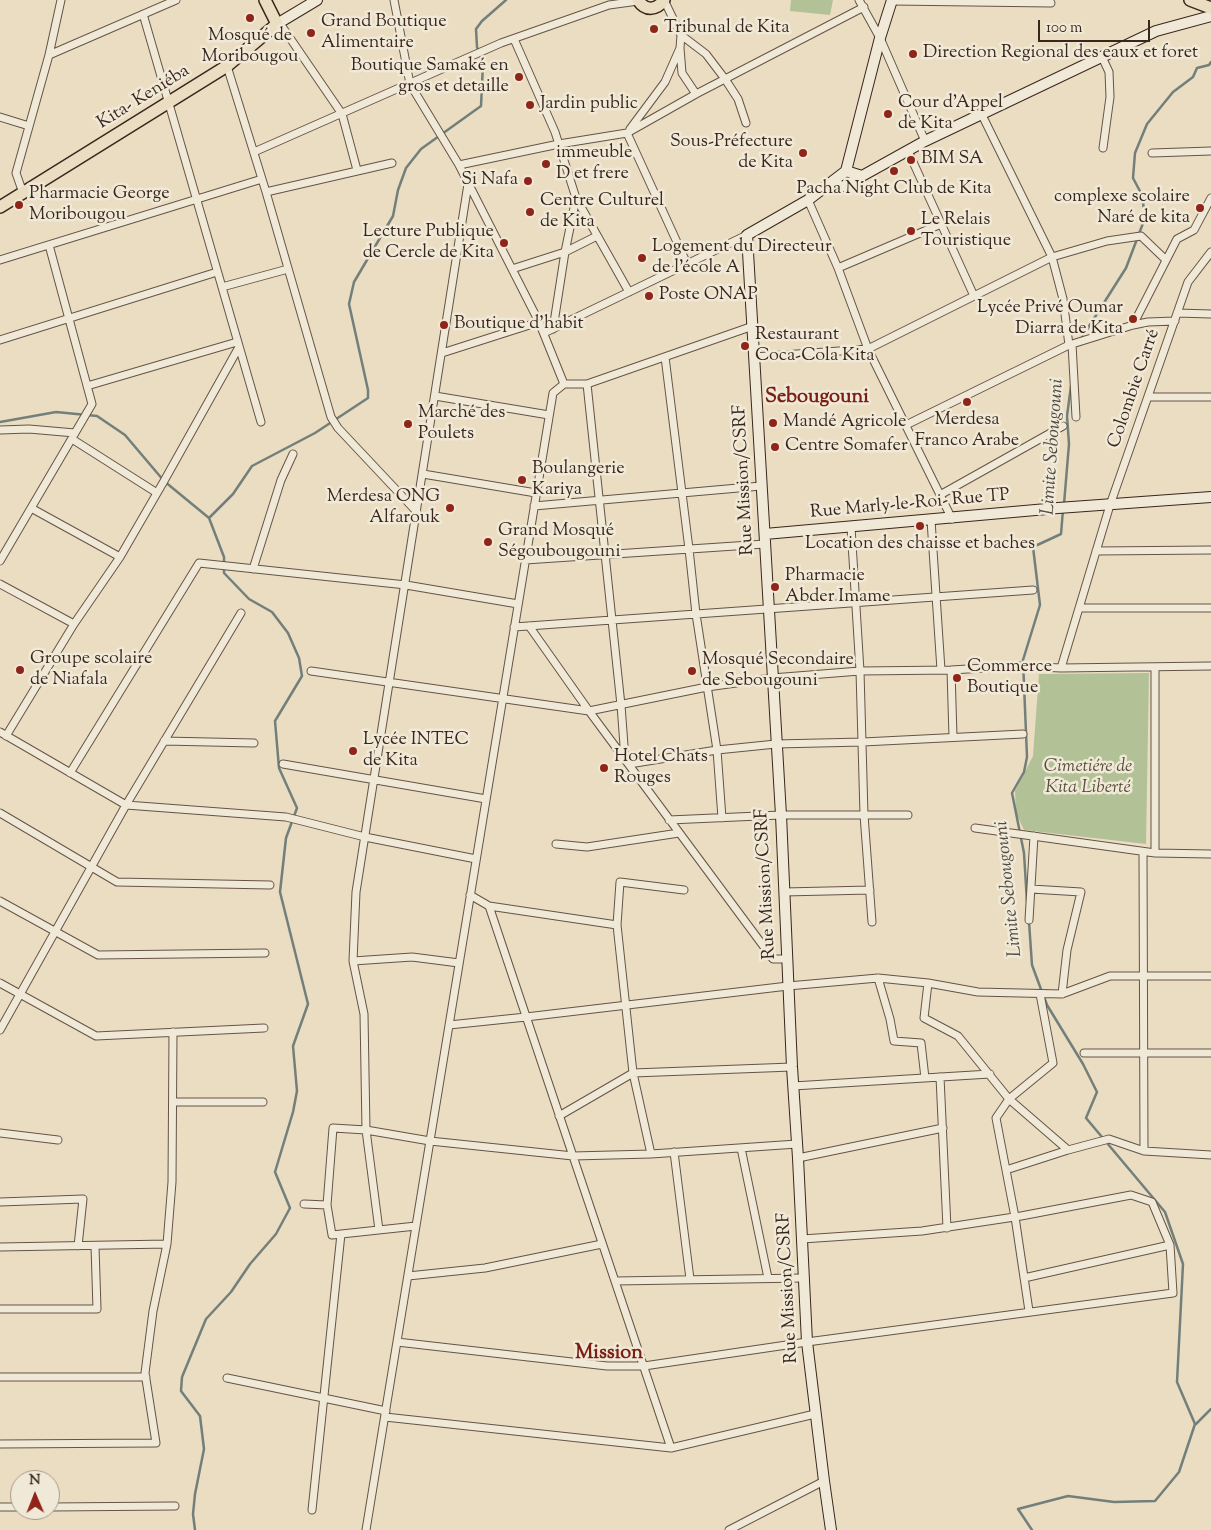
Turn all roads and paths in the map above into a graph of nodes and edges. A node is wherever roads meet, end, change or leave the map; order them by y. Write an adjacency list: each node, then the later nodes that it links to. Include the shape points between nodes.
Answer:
1 (61, 0): 20 (street)
2 (176, 0): 14 (street)
3 (265, 0): 15 (main road)
4 (316, 0): 15 (main road)
5 (394, 0): 24 (street)
6 (664, 0): 10 (main road, via 649,8); 16 (street)
7 (859, 0): 12 (street)
8 (892, 0): 11 (street); 17 (main road)
9 (1190, 0): 13 (main road)
10 (638, 1): 18 (street, via 609,5)
11 (1050, 3)
12 (864, 7): 17 (street); 23 (street)
13 (1209, 8): 21 (main road)
14 (143, 14): 20 (street); 26 (street)
15 (278, 23): 22 (main road, Kita- Keniéba); 27 (street)
16 (681, 35): 19 (street); 23 (street, via 706,54)
17 (880, 38): 33 (street); 43 (main road)
18 (514, 39): 24 (street); 34 (street)
19 (680, 48): 25 (street, via 682,73); 32 (street, via 665,82)
20 (49, 54): 31 (street)
21 (1102, 57): 28 (main road); 35 (street, via 1109,72 1110,97)
22 (227, 66): 26 (main road, Kita- Keniéba); 38 (street)
23 (726, 79): 25 (street); 30 (street, via 738,99)
24 (410, 84): 27 (street); 41 (street)
25 (696, 94): 32 (street)
26 (169, 103): 49 (main road, Kita- Keniéba); 51 (street)
27 (342, 114): 38 (street); 42 (street)
28 (982, 115): 33 (main road); 61 (street)
29 (0, 117): 31 (street)
30 (746, 123)
31 (29, 126): 49 (street, via 16,173)
32 (627, 133): 34 (street); 64 (street)
33 (925, 141): 36 (main road)
34 (558, 144): 41 (street); 50 (street)
35 (1103, 148)
36 (908, 151): 44 (main road); 55 (street)
37 (1211, 151): 39 (street)
38 (254, 152): 45 (street)
39 (1152, 152)
40 (392, 163): 42 (street)
41 (460, 165): 46 (street)
42 (357, 170): 48 (street)
43 (846, 171): 44 (main road); 47 (main road)
44 (862, 176): 47 (main road, via 845,186)
45 (262, 179): 48 (street); 51 (street)
46 (468, 184): 67 (street); 85 (street)
47 (825, 188): 53 (main road)
48 (266, 192): 66 (street)
49 (23, 193): 54 (main road, Kita- Keniéba)
50 (576, 198): 57 (street); 59 (street)
51 (196, 199): 58 (street); 68 (street)
52 (1211, 199): 63 (street, via 1194,230 1177,239)
53 (808, 200): 56 (main road); 65 (street)
54 (0, 208)
55 (941, 224): 65 (street); 71 (street)
56 (747, 235): 64 (street); 78 (main road, Rue Mission/CSRF)
57 (597, 236): 59 (street); 70 (street)
58 (49, 245): 62 (street); 74 (street)
59 (565, 252): 67 (street); 79 (street)
60 (1211, 252): 72 (street, Colombie Carré, via 1188,282)
61 (1052, 257): 63 (street, via 1107,240 1141,236); 71 (street); 83 (street)
62 (0, 260)
63 (1166, 260): 77 (street)
64 (687, 264): 70 (street)
65 (838, 268): 84 (street)
66 (288, 269): 69 (street); 113 (street, via 331,417)
67 (512, 269): 76 (street)
68 (217, 272): 69 (street); 74 (street)
69 (222, 287): 82 (street)
70 (629, 292): 79 (street)
71 (974, 296): 84 (street)
72 (1177, 313): 73 (street); 75 (street, Colombie Carré)
73 (1211, 314)
74 (69, 318): 81 (street); 90 (street)
75 (1175, 321): 77 (street); 92 (street, Colombie Carré)
76 (539, 322): 80 (street); 85 (street)
77 (1132, 325): 83 (street)
78 (753, 326): 86 (street); 87 (main road, Rue Mission/CSRF)
79 (553, 329): 80 (street)
80 (544, 333): 88 (street)
81 (0, 340)
82 (238, 344): 90 (street); 96 (street); 105 (street)
83 (1070, 344): 95 (street); 97 (street)
84 (868, 349): 87 (street); 97 (street)
85 (442, 353): 91 (street)
86 (665, 357): 89 (street); 104 (street)
87 (754, 357): 103 (main road, Rue Mission/CSRF)
88 (564, 384): 89 (street); 94 (street, via 553,393)
89 (587, 384): 109 (street)
90 (87, 386): 100 (street, via 92,404)
91 (435, 396): 94 (street); 102 (street)
92 (1148, 397): 93 (street); 111 (street, Colombie Carré)
93 (1211, 397)
94 (549, 414): 106 (street)
95 (1076, 417)
96 (261, 422)
97 (906, 424): 107 (street)
98 (1063, 426): 107 (street)
99 (0, 430): 100 (street, via 38,429)
100 (74, 436): 105 (street); 112 (street)
101 (293, 454): 125 (street, via 281,480)
102 (423, 474): 106 (street); 113 (street)
103 (761, 486): 104 (street); 117 (main road, Rue Mission/CSRF)
104 (682, 493): 109 (street); 118 (street)
105 (158, 494): 122 (street)
106 (536, 494): 110 (street)
107 (940, 495): 114 (street)
108 (1211, 497): 111 (main road)
109 (599, 500): 110 (street); 121 (street)
110 (534, 506): 123 (street)
111 (1110, 506): 114 (main road, Rue Marly-le-Roi- Rue TP); 120 (street, Colombie Carré)
112 (31, 508): 122 (street); 124 (street)
113 (417, 512): 127 (street)
114 (952, 518): 115 (main road, Rue Marly-le-Roi- Rue TP)
115 (931, 520): 116 (main road, Rue Marly-le-Roi- Rue TP); 129 (street)
116 (850, 527): 117 (main road, Rue Marly-le-Roi- Rue TP); 130 (street)
117 (765, 539): 118 (street); 132 (main road, Rue Mission/CSRF)
118 (689, 549): 121 (street); 136 (street)
119 (1211, 550): 120 (street)
120 (1096, 551): 133 (street, Colombie Carré)
121 (604, 555): 123 (street); 137 (street)
122 (120, 557): 138 (street)
123 (525, 560): 131 (street)
124 (0, 561)
125 (253, 569): 127 (street); 164 (street, via 199,563)
126 (0, 584): 138 (street)
127 (406, 585): 131 (street); 149 (street)
128 (1033, 590): 129 (street)
129 (936, 597): 130 (street); 145 (street)
130 (856, 602): 132 (street); 147 (street)
131 (518, 604): 140 (street)
132 (768, 608): 136 (street); 148 (main road, Rue Mission/CSRF)
133 (1079, 608): 134 (street); 143 (street, Colombie Carré)
134 (1211, 608)
135 (241, 613): 157 (street)
136 (696, 614): 137 (street); 150 (street)
137 (611, 620): 139 (street); 152 (street)
138 (74, 624): 154 (street)
139 (528, 626): 140 (street); 153 (street)
140 (514, 627): 151 (street)
141 (1211, 666): 142 (street)
142 (1154, 667): 143 (street); 180 (street)
143 (1061, 668): 146 (street, via 1018,666)
144 (310, 670): 149 (street)
145 (941, 670): 146 (street); 147 (street)
146 (951, 670): 156 (street)
147 (860, 671): 148 (street); 158 (street)
148 (772, 678): 150 (street); 160 (main road, Rue Mission/CSRF)
149 (390, 682): 151 (street); 165 (street)
150 (707, 687): 152 (street); 161 (street)
151 (502, 699): 153 (street); 166 (street)
152 (621, 705): 153 (street); 162 (street)
153 (589, 711): 162 (street)
154 (3, 734): 164 (street)
155 (1023, 734): 156 (street)
156 (953, 738): 158 (street)
157 (164, 741): 159 (street); 167 (street)
158 (863, 742): 160 (street); 170 (street)
159 (254, 743)
160 (776, 744): 161 (street); 169 (main road, Rue Mission/CSRF)
161 (717, 750): 162 (street); 172 (street)
162 (627, 762): 173 (street)
163 (283, 764): 165 (street)
164 (70, 773): 167 (street)
165 (374, 779): 166 (street); 177 (street)
166 (486, 799): 182 (street)
167 (126, 805): 177 (street, via 286,817); 183 (street)
168 (0, 813): 183 (street)
169 (780, 815): 170 (street); 172 (street); 188 (main road, Rue Mission/CSRF)
170 (864, 815): 171 (street); 187 (street)
171 (908, 815)
172 (722, 818): 173 (street)
173 (669, 820): 175 (street)
174 (975, 828): 176 (street)
175 (679, 833): 178 (street, via 586,846); 197 (street, via 772,959)
176 (1034, 836): 179 (street); 185 (street)
177 (365, 837): 182 (street); 198 (street, via 356,892)
178 (556, 844)
179 (1143, 852): 180 (street); 200 (street)
180 (1155, 853): 181 (street)
181 (1211, 854)
182 (476, 859): 189 (street)
183 (91, 867): 184 (street, via 117,882); 195 (street)
184 (270, 885)
185 (1030, 889): 192 (street); 208 (street, via 1082,892 1068,950)
186 (684, 890): 194 (street, via 620,882)
187 (870, 890): 188 (street); 193 (street)
188 (784, 892): 197 (main road, Rue Mission/CSRF)
189 (470, 895): 191 (street); 199 (street)
190 (0, 901): 195 (street)
191 (489, 906): 194 (street); 210 (street)
192 (1029, 920)
193 (872, 922)
194 (617, 925): 209 (street)
195 (55, 932): 196 (street, via 98,955); 206 (street)
196 (265, 953)
197 (786, 959): 205 (main road, Rue Mission/CSRF)
198 (353, 962): 199 (street, via 412,958); 229 (street, via 364,1014)
199 (459, 963): 211 (street)
200 (1144, 976): 201 (street); 208 (street, via 1110,976); 216 (street)
201 (1211, 976)
202 (878, 978): 204 (street); 205 (street); 222 (street, via 894,1041 921,1043)
203 (0, 983): 206 (street)
204 (928, 983): 207 (street, via 978,992); 220 (street, via 924,1018 958,1036)
205 (788, 986): 209 (street); 218 (main road, Rue Mission/CSRF)
206 (20, 994): 213 (street); 214 (street, via 96,1036)
207 (1040, 994): 208 (street); 224 (street, via 1053,1063)
208 (1062, 994)
209 (626, 1005): 210 (street); 219 (street)
210 (526, 1018): 211 (street); 227 (street)
211 (449, 1025): 232 (street)
212 (264, 1028): 214 (street)
213 (0, 1030)
214 (173, 1032): 225 (street)
215 (1084, 1053): 216 (street)
216 (1144, 1053): 217 (street); 236 (street)
217 (1211, 1053)
218 (792, 1067): 219 (street); 223 (main road, Rue Mission/CSRF)
219 (633, 1073): 227 (street); 238 (street)
220 (990, 1074): 221 (street); 224 (street)
221 (940, 1077): 222 (street); 228 (street)
222 (925, 1078): 223 (street)
223 (793, 1086): 233 (main road, Rue Mission/CSRF)
224 (1008, 1099): 235 (street); 242 (street, via 996,1118)
225 (173, 1102): 226 (street); 252 (street)
226 (263, 1102)
227 (559, 1116): 240 (street)
228 (942, 1128): 241 (street); 248 (street)
229 (366, 1130): 232 (street); 245 (street, via 333,1128); 249 (street)
230 (0, 1133): 231 (street)
231 (58, 1140)
232 (430, 1141): 240 (street); 247 (street)
233 (797, 1144): 234 (street); 241 (main road, Rue Mission/CSRF)
234 (741, 1148): 237 (street); 259 (street)
235 (1068, 1150): 236 (street, via 1109,1139); 242 (street)
236 (1144, 1151): 239 (street)
237 (674, 1152): 238 (street); 262 (street)
238 (651, 1154): 240 (street)
239 (1211, 1155)
240 (573, 1156): 253 (street)
241 (798, 1158): 251 (main road, Rue Mission/CSRF)
242 (1006, 1170): 246 (street)
243 (0, 1202): 255 (street, via 83,1199)
244 (304, 1204): 245 (street)
245 (327, 1205): 250 (street, via 332,1234)
246 (1016, 1217): 248 (street); 254 (street, via 1130,1195 1152,1202); 261 (street)
247 (416, 1226): 249 (street); 258 (street)
248 (947, 1228): 251 (street)
249 (380, 1230): 250 (street)
250 (341, 1234): 272 (street)
251 (802, 1239): 260 (main road, Rue Mission/CSRF)
252 (167, 1244): 256 (street); 270 (street, via 153,1312)
253 (602, 1244): 258 (street, via 485,1268); 263 (street)
254 (1170, 1245): 261 (street); 265 (street, via 1173,1293)
255 (78, 1246): 256 (street); 257 (street)
256 (94, 1246): 264 (street, via 97,1309)
257 (0, 1247)
258 (408, 1276): 266 (street)
259 (768, 1278): 260 (street); 262 (street)
260 (803, 1278): 267 (main road, Rue Mission/CSRF)
261 (1024, 1278): 265 (street)
262 (690, 1279): 263 (street)
263 (615, 1281): 268 (street)
264 (0, 1309)
265 (1029, 1311): 267 (street)
266 (397, 1342): 268 (street, via 607,1366); 273 (street)
267 (807, 1342): 268 (street); 274 (main road, Rue Mission/CSRF)
268 (644, 1366): 276 (street)
269 (0, 1376): 270 (street)
270 (146, 1377): 275 (street, via 156,1443)
271 (227, 1378): 272 (street)
272 (324, 1398): 273 (street); 280 (street)
273 (385, 1414): 276 (street); 281 (street)
274 (815, 1414): 276 (street); 277 (main road, Rue Mission/CSRF)
275 (0, 1444)
276 (671, 1448)
277 (824, 1481): 282 (street); 283 (main road, Rue Mission/CSRF)
278 (175, 1506): 279 (street)
279 (60, 1507)
280 (312, 1510)
281 (366, 1530)
282 (729, 1530)
283 (831, 1530)

